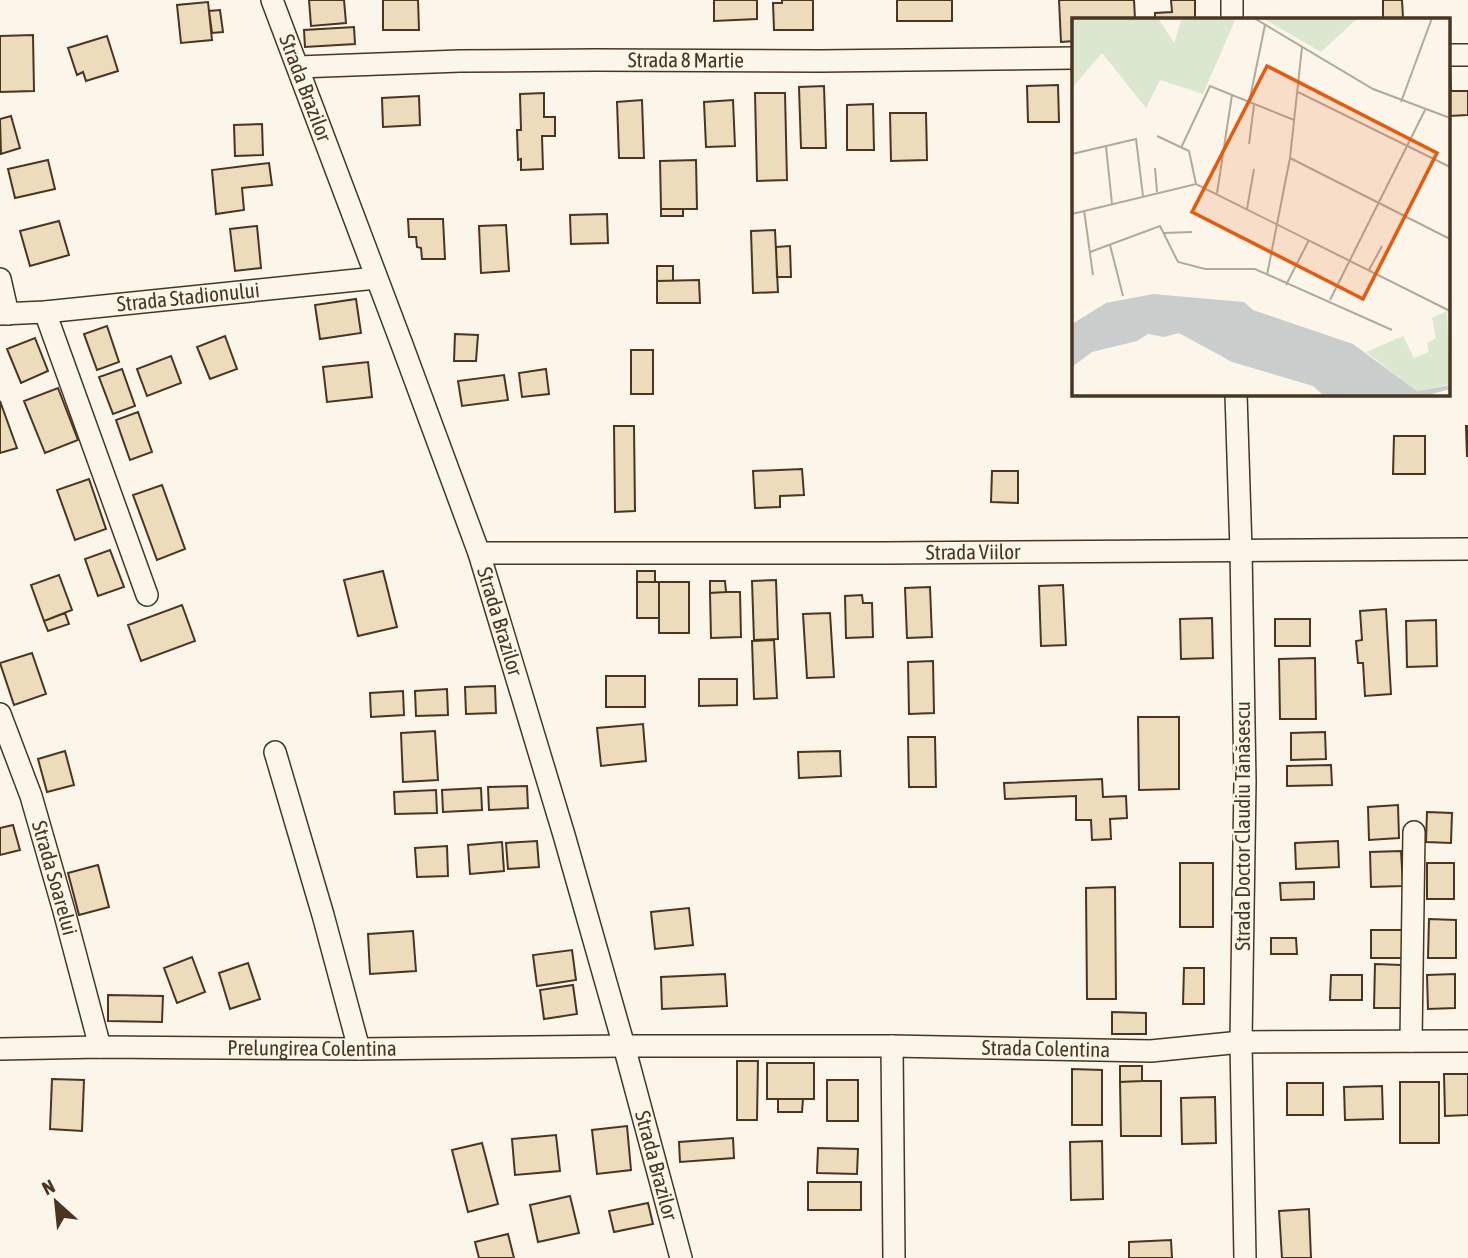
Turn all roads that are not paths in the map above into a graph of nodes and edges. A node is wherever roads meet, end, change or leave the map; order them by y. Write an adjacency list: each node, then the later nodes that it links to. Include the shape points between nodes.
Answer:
1 (272, 0): 7 (street, Strada Brazilor)
2 (1232, 0): 3 (street)
3 (1232, 18)
4 (1450, 55): 5 (street)
5 (1468, 55)
6 (1072, 58): 7 (street, Strada 8 Martie, via 460,61)
7 (298, 67): 8 (street, Strada Brazilor)
8 (376, 278): 10 (street, Strada Stadionului); 15 (street, Strada Brazilor)
9 (0, 279): 11 (street)
10 (45, 312): 11 (street, Strada Stadionului); 16 (street)
11 (4, 314)
12 (1236, 396): 13 (street, Strada Doctor Claudiu Tănăsescu)
13 (1241, 550): 14 (street, Strada Viilor); 15 (street, Strada Viilor); 22 (street, Strada Doctor Claudiu Tănăsescu, via 1245,781)
14 (1468, 550)
15 (479, 553): 24 (street, Strada Brazilor)
16 (147, 595)
17 (0, 715): 23 (street, Strada Soarelui, via 31,796)
18 (275, 752): 27 (street)
19 (1414, 832): 20 (street)
20 (1411, 1041): 21 (street, Strada Colentina); 22 (street, Strada Colentina)
21 (1468, 1041)
22 (1241, 1042): 25 (street, Strada Colentina, via 1151,1051); 30 (street, Strada Doctor Claudiu Tănăsescu)
23 (100, 1046): 26 (street, Prelungirea Colentina); 27 (street, Prelungirea Colentina)
24 (624, 1046): 25 (street, Strada Colentina); 27 (street, Prelungirea Colentina); 28 (street, Strada Brazilor)
25 (892, 1046): 29 (street)
26 (0, 1049)
27 (359, 1049)
28 (681, 1258)
29 (894, 1258)
30 (1245, 1258)

